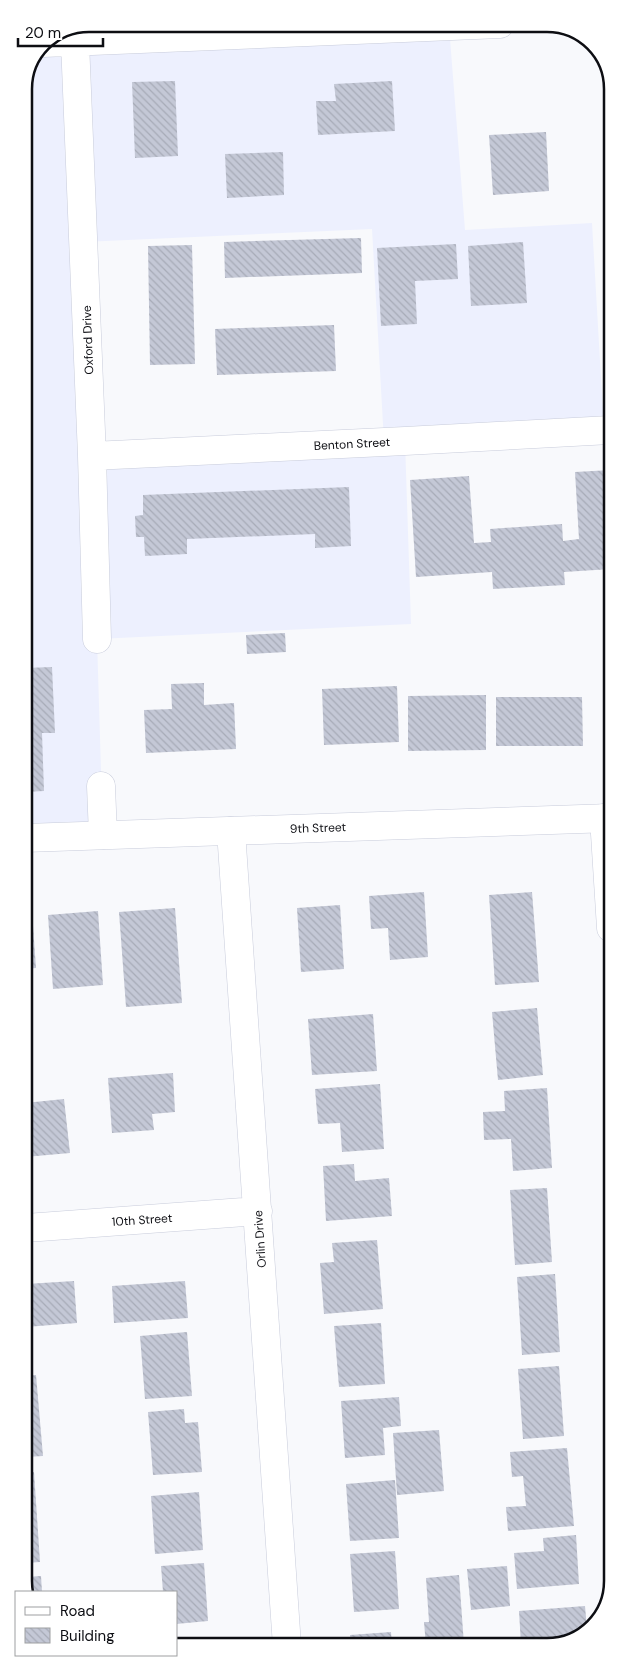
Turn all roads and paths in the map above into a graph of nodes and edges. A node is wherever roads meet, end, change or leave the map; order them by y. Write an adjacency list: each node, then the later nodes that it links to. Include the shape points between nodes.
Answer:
1 (300, 32): 2 (street)
2 (75, 42): 3 (street); 5 (street, Oxford Drive)
3 (57, 43)
4 (604, 430): 5 (street, Benton Street)
5 (92, 456): 6 (street, Oxford Drive)
6 (97, 639)
7 (101, 786): 10 (street)
8 (604, 818): 9 (street, 9th Street)
9 (231, 831): 10 (street, 9th Street); 12 (street, Orlin Drive)
10 (103, 835): 11 (street, 9th Street)
11 (32, 838)
12 (258, 1211): 13 (street, 10th Street); 14 (street, Orlin Drive)
13 (32, 1228)
14 (286, 1638)

